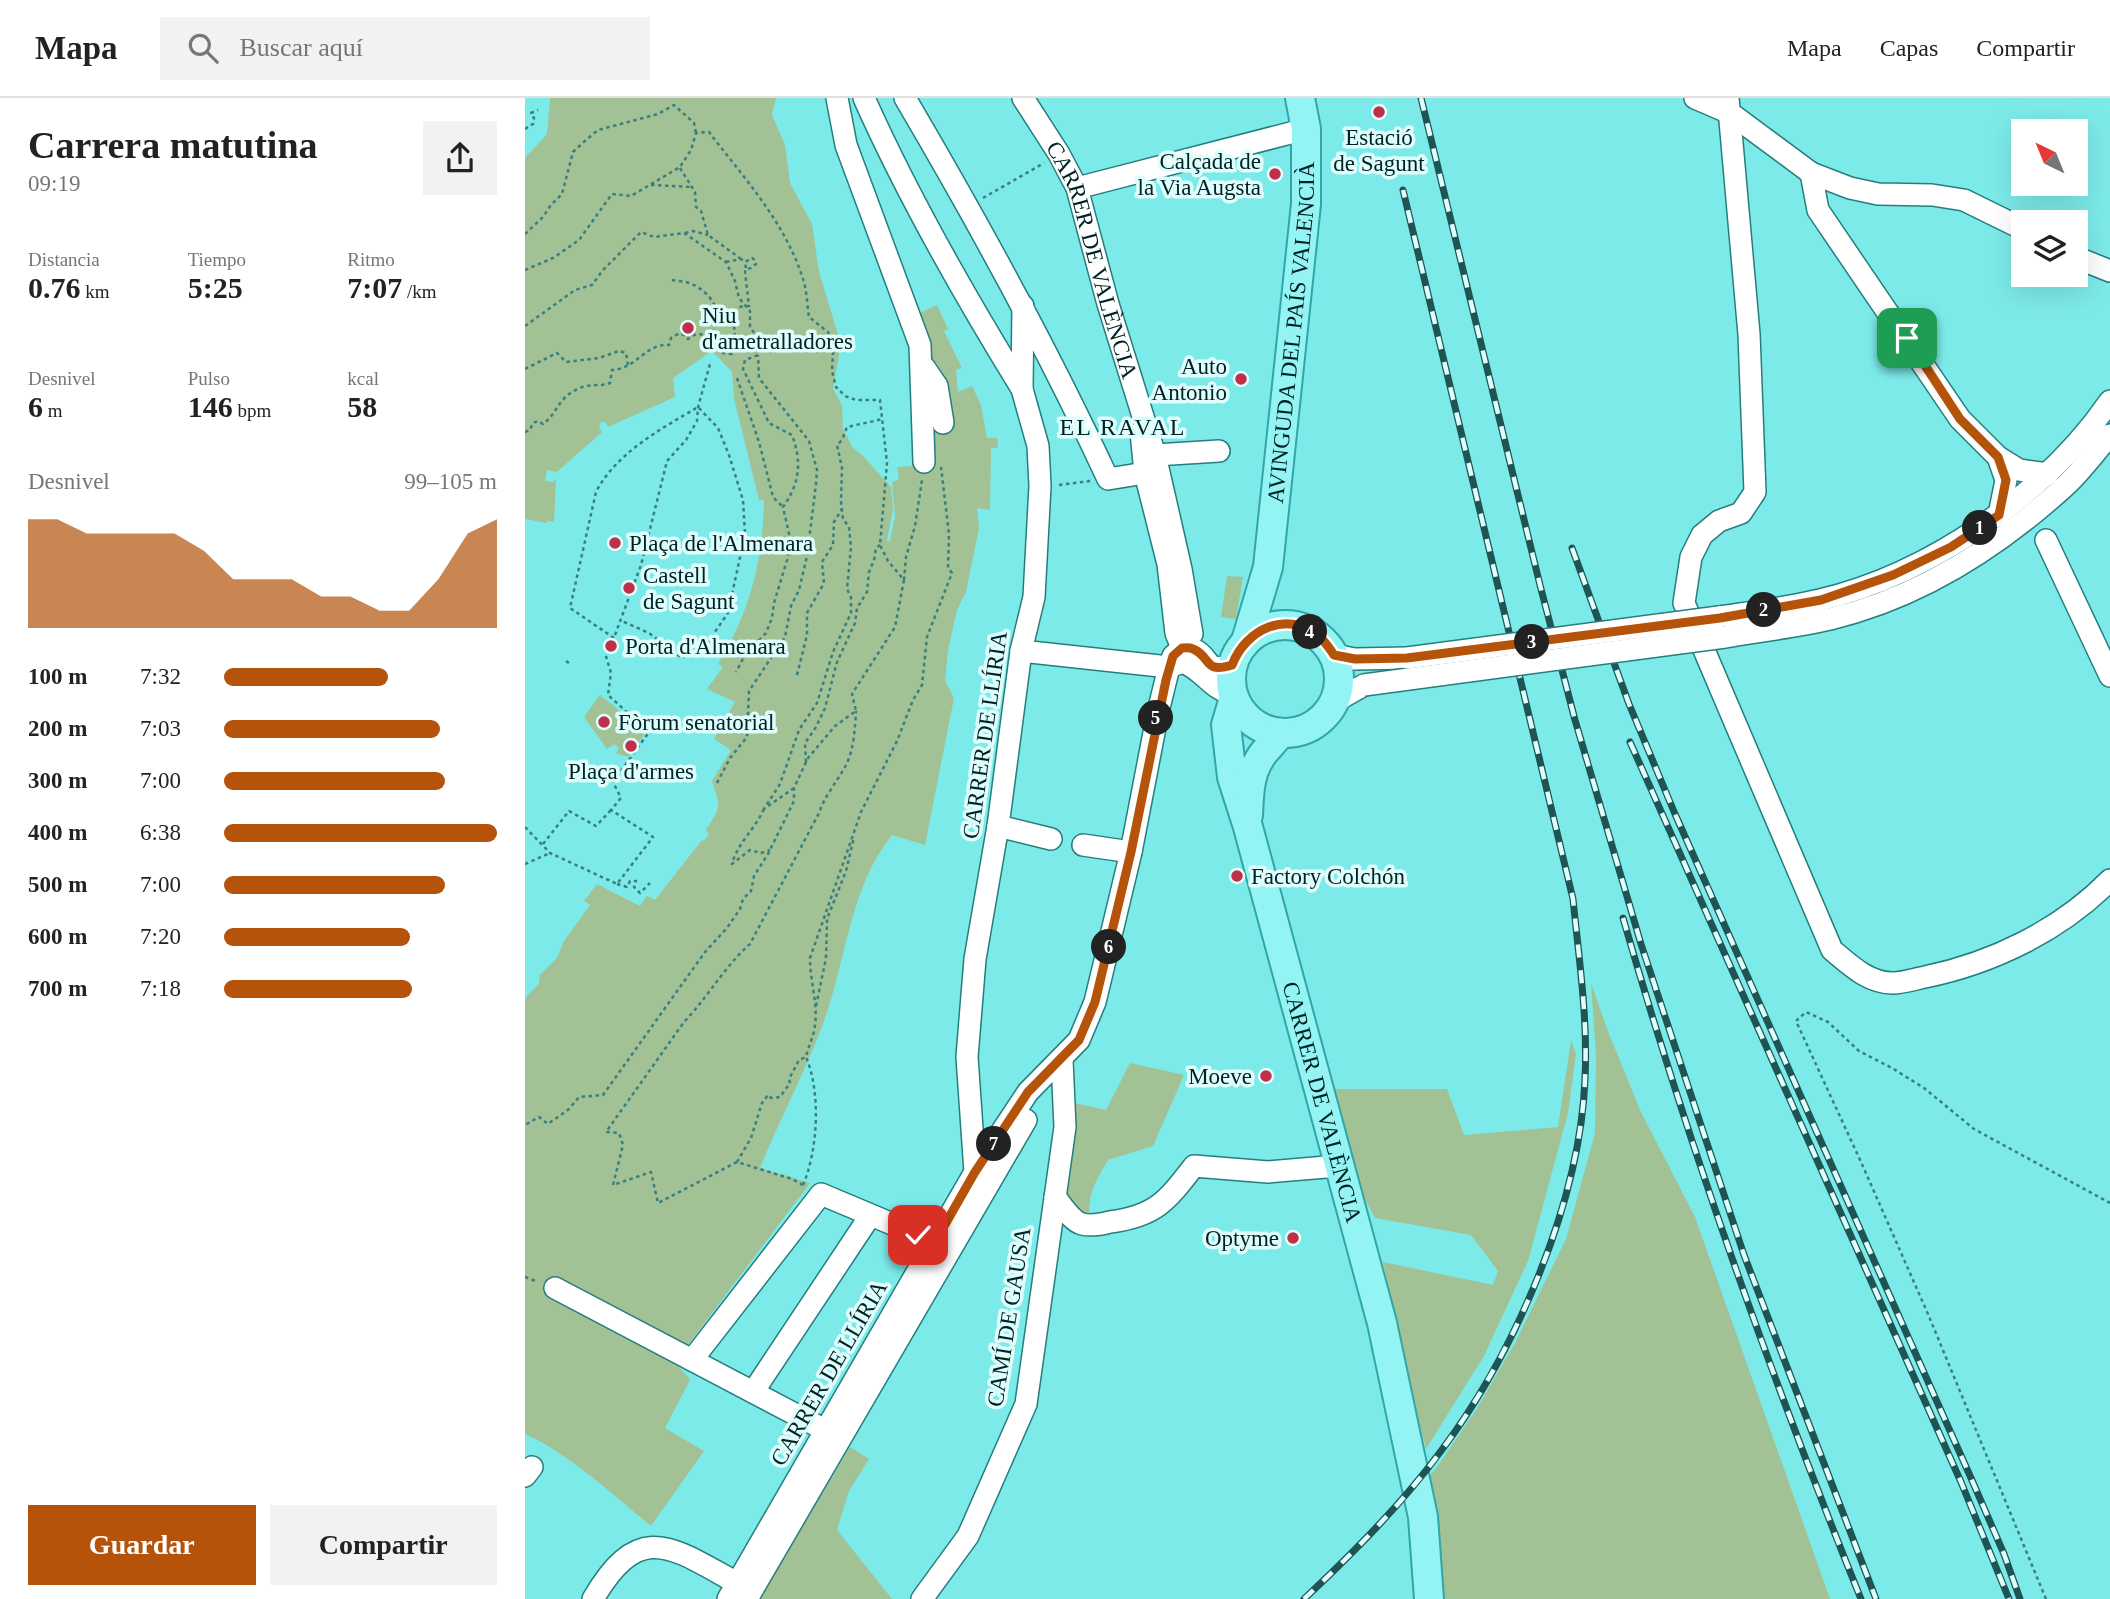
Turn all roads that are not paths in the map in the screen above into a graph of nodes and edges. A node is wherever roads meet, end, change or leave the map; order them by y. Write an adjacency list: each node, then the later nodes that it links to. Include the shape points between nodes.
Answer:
1 (837, 98): 15 (street, via 846,145 908,310)
2 (864, 98): 16 (street, via 892,161)
3 (905, 98): 14 (street)
4 (1023, 98): 10 (street, CARRER DE VALÈNCIA)
5 (1300, 98): 8 (main road, AVINGUDA DEL PAÍS VALENCIÀ)
6 (1695, 98): 7 (street)
7 (1729, 106): 9 (street); 43 (street, via 1749,334 1755,492 1741,513 1719,521 1702,535 1691,557 1684,603 1832,950 1859,973 1892,983 1941,973 2034,938 2095,896)
8 (1306, 129): 10 (street); 27 (main road, AVINGUDA DEL PAÍS VALENCIÀ, via 1306,204)
9 (1811, 173): 11 (street, via 1878,194 1965,200); 21 (street, via 1818,210 1960,419)
10 (1077, 188): 23 (street, CARRER DE VALÈNCIA, via 1145,429)
11 (2011, 223)
12 (2088, 262): 13 (street)
13 (2110, 271)
14 (1023, 306): 16 (street, CARRER DE LLÍRIA); 23 (street, via 1108,479)
15 (921, 362): 18 (street, via 937,386); 22 (street)
16 (1021, 389): 30 (street, CARRER DE LLÍRIA, via 1038,446 1040,486 1034,597)
17 (2110, 401): 24 (street)
18 (943, 422)
19 (2110, 435): 25 (street, via 2066,485)
20 (1219, 451): 23 (street)
21 (1998, 457): 24 (street, via 2019,470); 25 (street, via 2006,480)
22 (932, 462)
23 (1150, 464): 29 (street, CARRER DE VALÈNCIA, via 1181,569 1192,634)
24 (2047, 474): 25 (street)
25 (2005, 523): 32 (street, bridge, via 1893,575 1821,600 1720,618 1407,658); 36 (street, bridge, via 1963,564 1906,594 1831,619 1364,685)
26 (2046, 540): 34 (street)
27 (1268, 567): 28 (main road, AVINGUDA DEL PAÍS VALENCIÀ, via 1273,593 1284,613); 31 (main road, AVINGUDA DEL PAÍS VALENCIÀ)
28 (1301, 627): 31 (main road, via 1281,624 1262,629); 32 (main road)
29 (1184, 643): 31 (street, via 1220,669); 33 (street)
30 (1021, 651): 33 (street); 38 (street, CARRER DE LLÍRIA)
31 (1239, 653): 35 (main road)
32 (1344, 657): 36 (main road)
33 (1169, 667): 35 (street, via 1183,662 1197,668 1220,691); 42 (street, CARRER DE LLÍRIA)
34 (2110, 677)
35 (1232, 696): 37 (main road, via 1244,716 1261,728); 39 (main road, CARRER DE VALÈNCIA, via 1226,725 1232,778)
36 (1334, 702): 37 (main road, via 1321,720 1302,731)
37 (1280, 733): 39 (main road, CARRER DE VALÈNCIA, via 1259,759 1249,786)
38 (998, 826): 40 (street); 47 (street, CARRER DE LLÍRIA, via 975,960 967,1057)
39 (1248, 827): 46 (main road, CARRER DE VALÈNCIA)
40 (1051, 839)
41 (1083, 845): 42 (street)
42 (1131, 852): 44 (street, CARRER DE LLÍRIA, via 1095,1002 1079,1040)
43 (2110, 880)
44 (1062, 1060): 45 (street, CARRER DE LLÍRIA); 48 (street, CAMÍ DE GAUSA, via 1065,1127)
45 (1028, 1092): 47 (street, CARRER DE LLÍRIA); 55 (street, via 1032,1109)
46 (1338, 1166): 48 (street, via 1268,1172 1194,1166 1170,1198 1136,1219 1102,1224 1073,1219); 58 (main road, CARRER DE VALÈNCIA, via 1382,1322 1423,1517)
47 (975, 1172): 50 (street, CARRER DE LLÍRIA)
48 (1055, 1197): 57 (street, CAMÍ DE GAUSA, via 1026,1404 968,1536)
49 (870, 1216): 50 (street); 52 (street, via 812,1189); 53 (street)
50 (935, 1242): 54 (street, CARRER DE LLÍRIA)
51 (555, 1288): 52 (street)
52 (692, 1360): 53 (street)
53 (753, 1392): 54 (street)
54 (827, 1431): 55 (street, CARRER DE LLÍRIA)
55 (737, 1594): 56 (street, via 688,1556 655,1545 635,1550 619,1563)
56 (593, 1599)
57 (922, 1599)
58 (1429, 1599)

